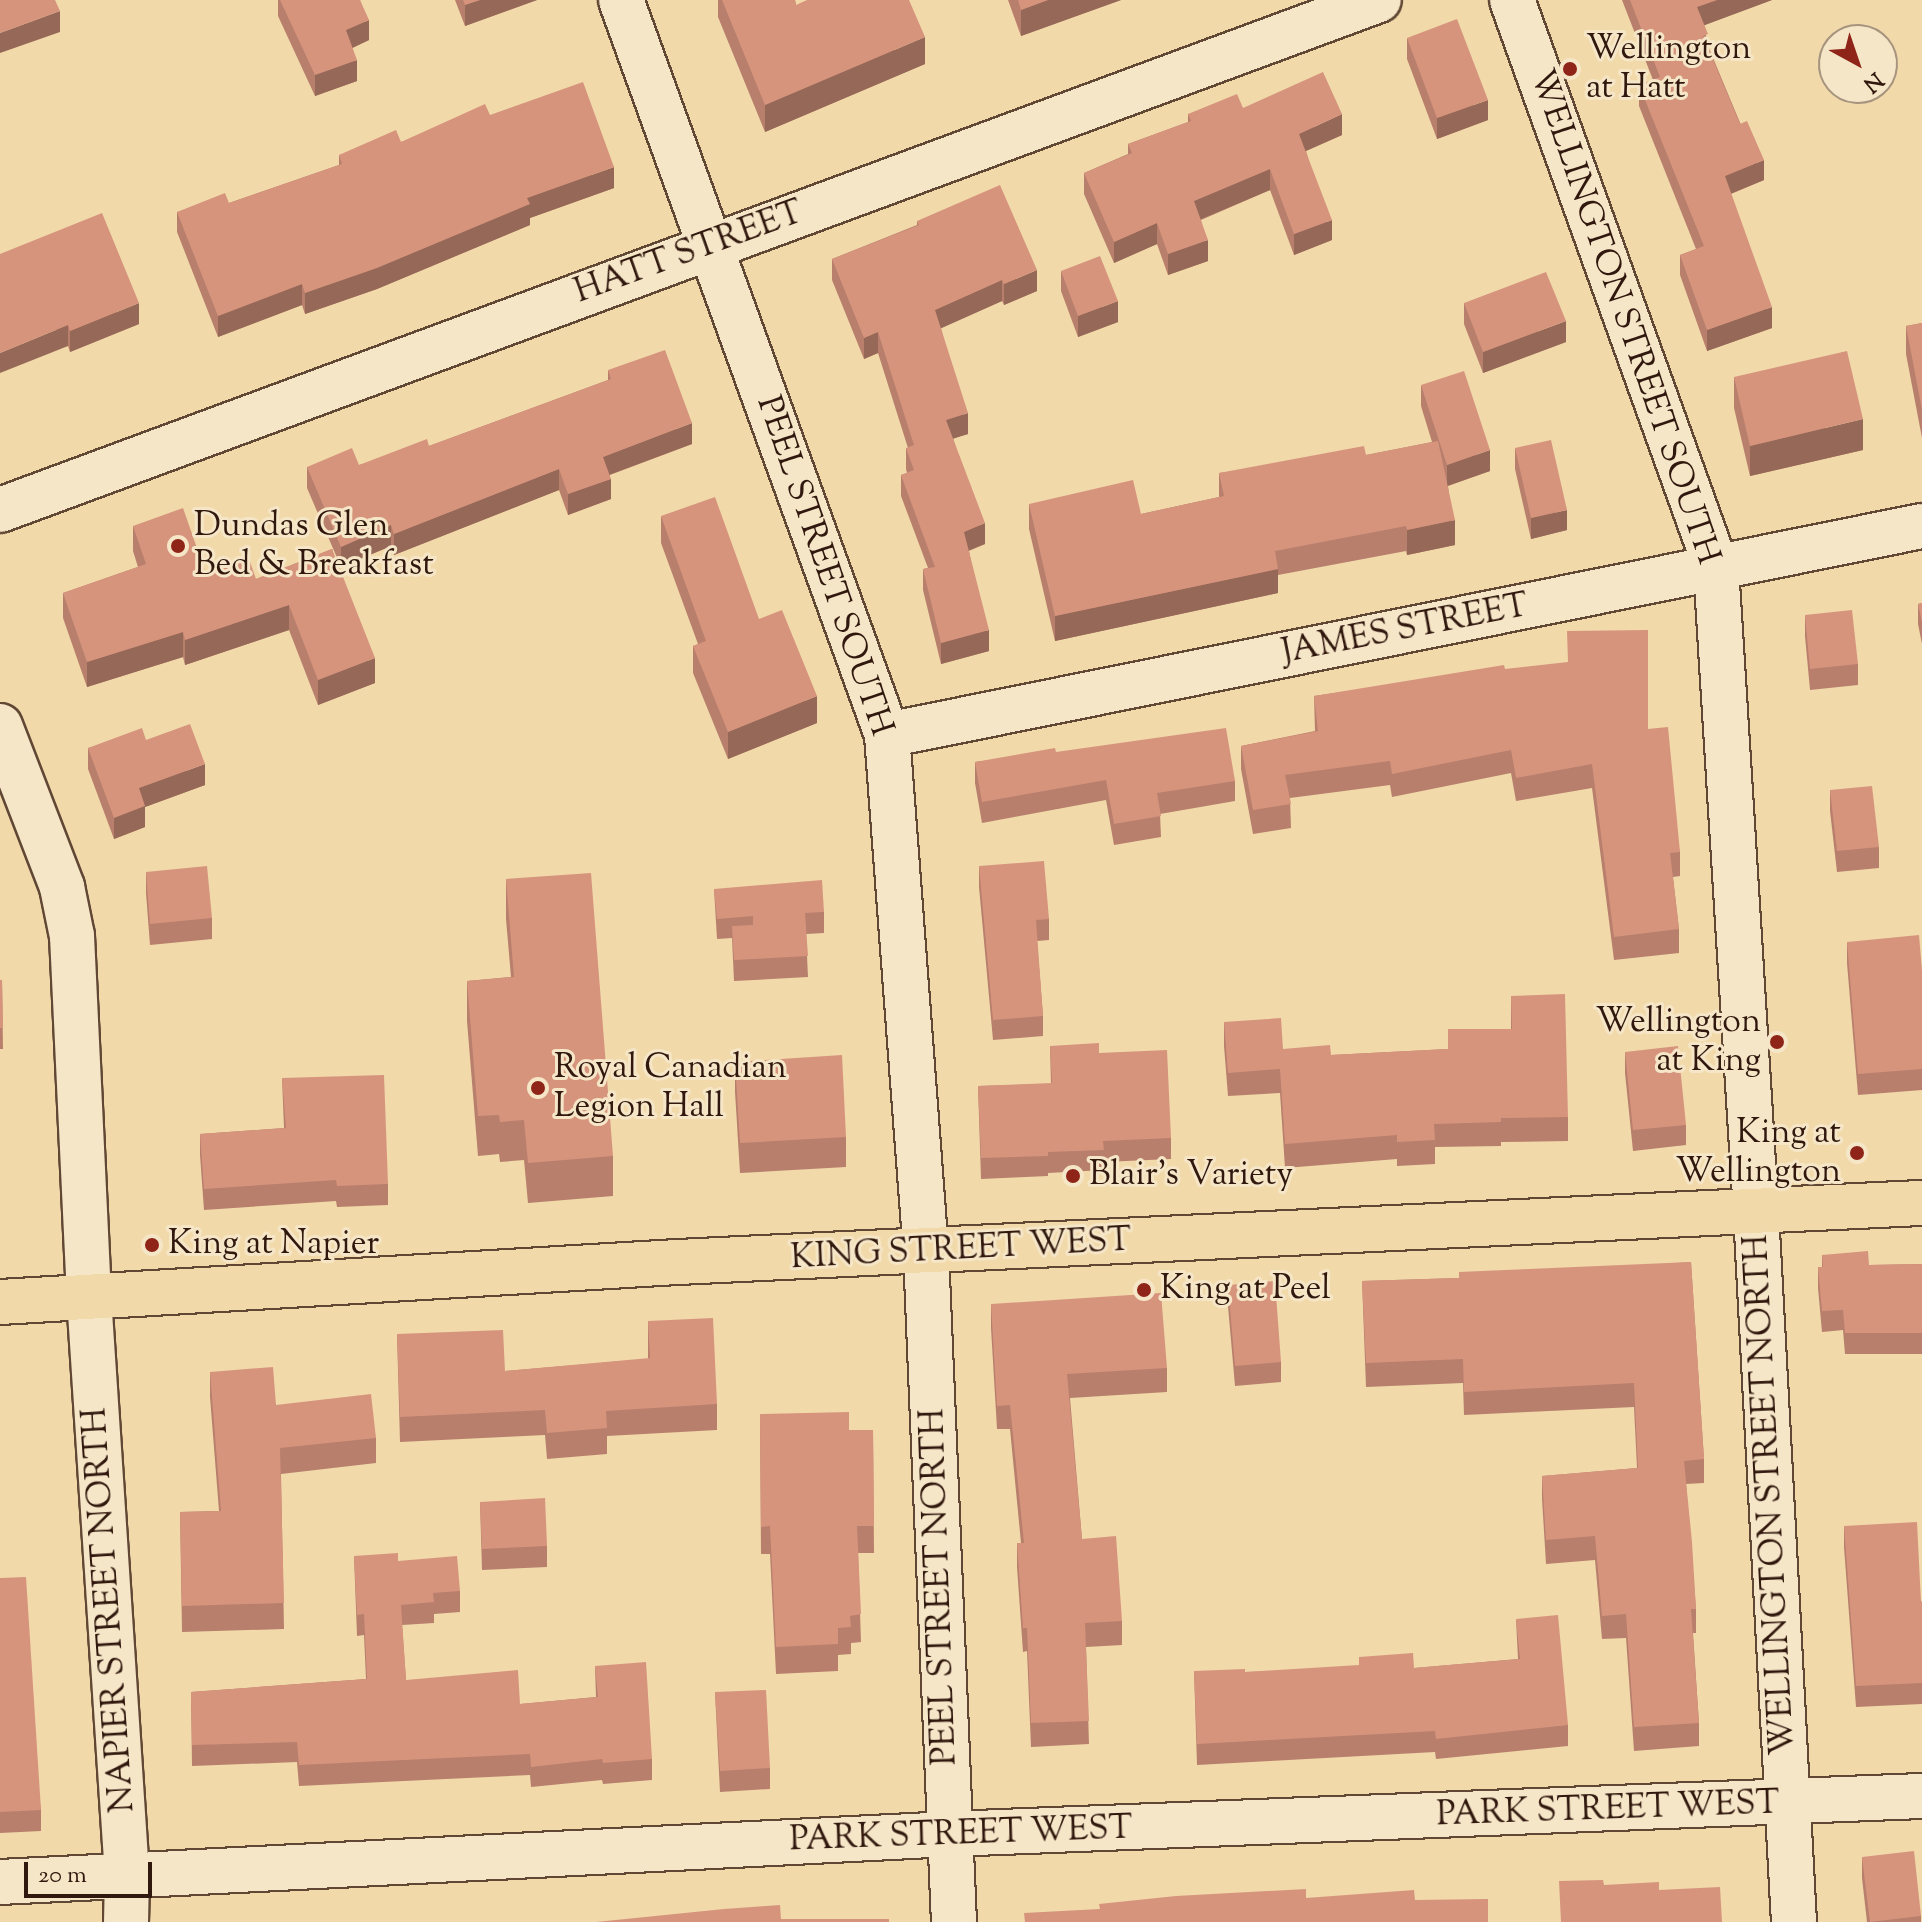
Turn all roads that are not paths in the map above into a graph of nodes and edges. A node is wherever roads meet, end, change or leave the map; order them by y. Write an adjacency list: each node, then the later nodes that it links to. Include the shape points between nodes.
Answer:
1 (621, 0): 4 (street, PEEL STREET SOUTH)
2 (1379, 0): 4 (street, HATT STREET)
3 (1512, 0): 7 (street, WELLINGTON STREET SOUTH)
4 (710, 245): 5 (street, HATT STREET); 9 (street, PEEL STREET SOUTH)
5 (0, 510)
6 (1922, 526): 7 (street, JAMES STREET)
7 (1716, 567): 9 (street, JAMES STREET); 11 (street, WELLINGTON STREET SOUTH)
8 (0, 726): 13 (street, NAPIER STREET NORTH, via 62,887 72,936)
9 (887, 735): 12 (street, PEEL STREET SOUTH)
10 (1922, 1203): 11 (main road, KING STREET WEST)
11 (1756, 1212): 12 (main road, KING STREET WEST); 16 (street, WELLINGTON STREET NORTH)
12 (926, 1252): 13 (main road, KING STREET WEST); 17 (street, PEEL STREET NORTH)
13 (89, 1297): 14 (main road, KING STREET WEST); 18 (street, NAPIER STREET NORTH)
14 (0, 1302)
15 (1922, 1796): 16 (street, PARK STREET WEST)
16 (1786, 1804): 17 (street, PARK STREET WEST); 22 (street, WELLINGTON STREET NORTH)
17 (950, 1834): 18 (street, PARK STREET WEST); 21 (street, PEEL STREET NORTH)
18 (127, 1875): 19 (street, PARK STREET WEST); 20 (street, NAPIER STREET NORTH)
19 (0, 1882)
20 (126, 1922)
21 (954, 1922)
22 (1794, 1922)

